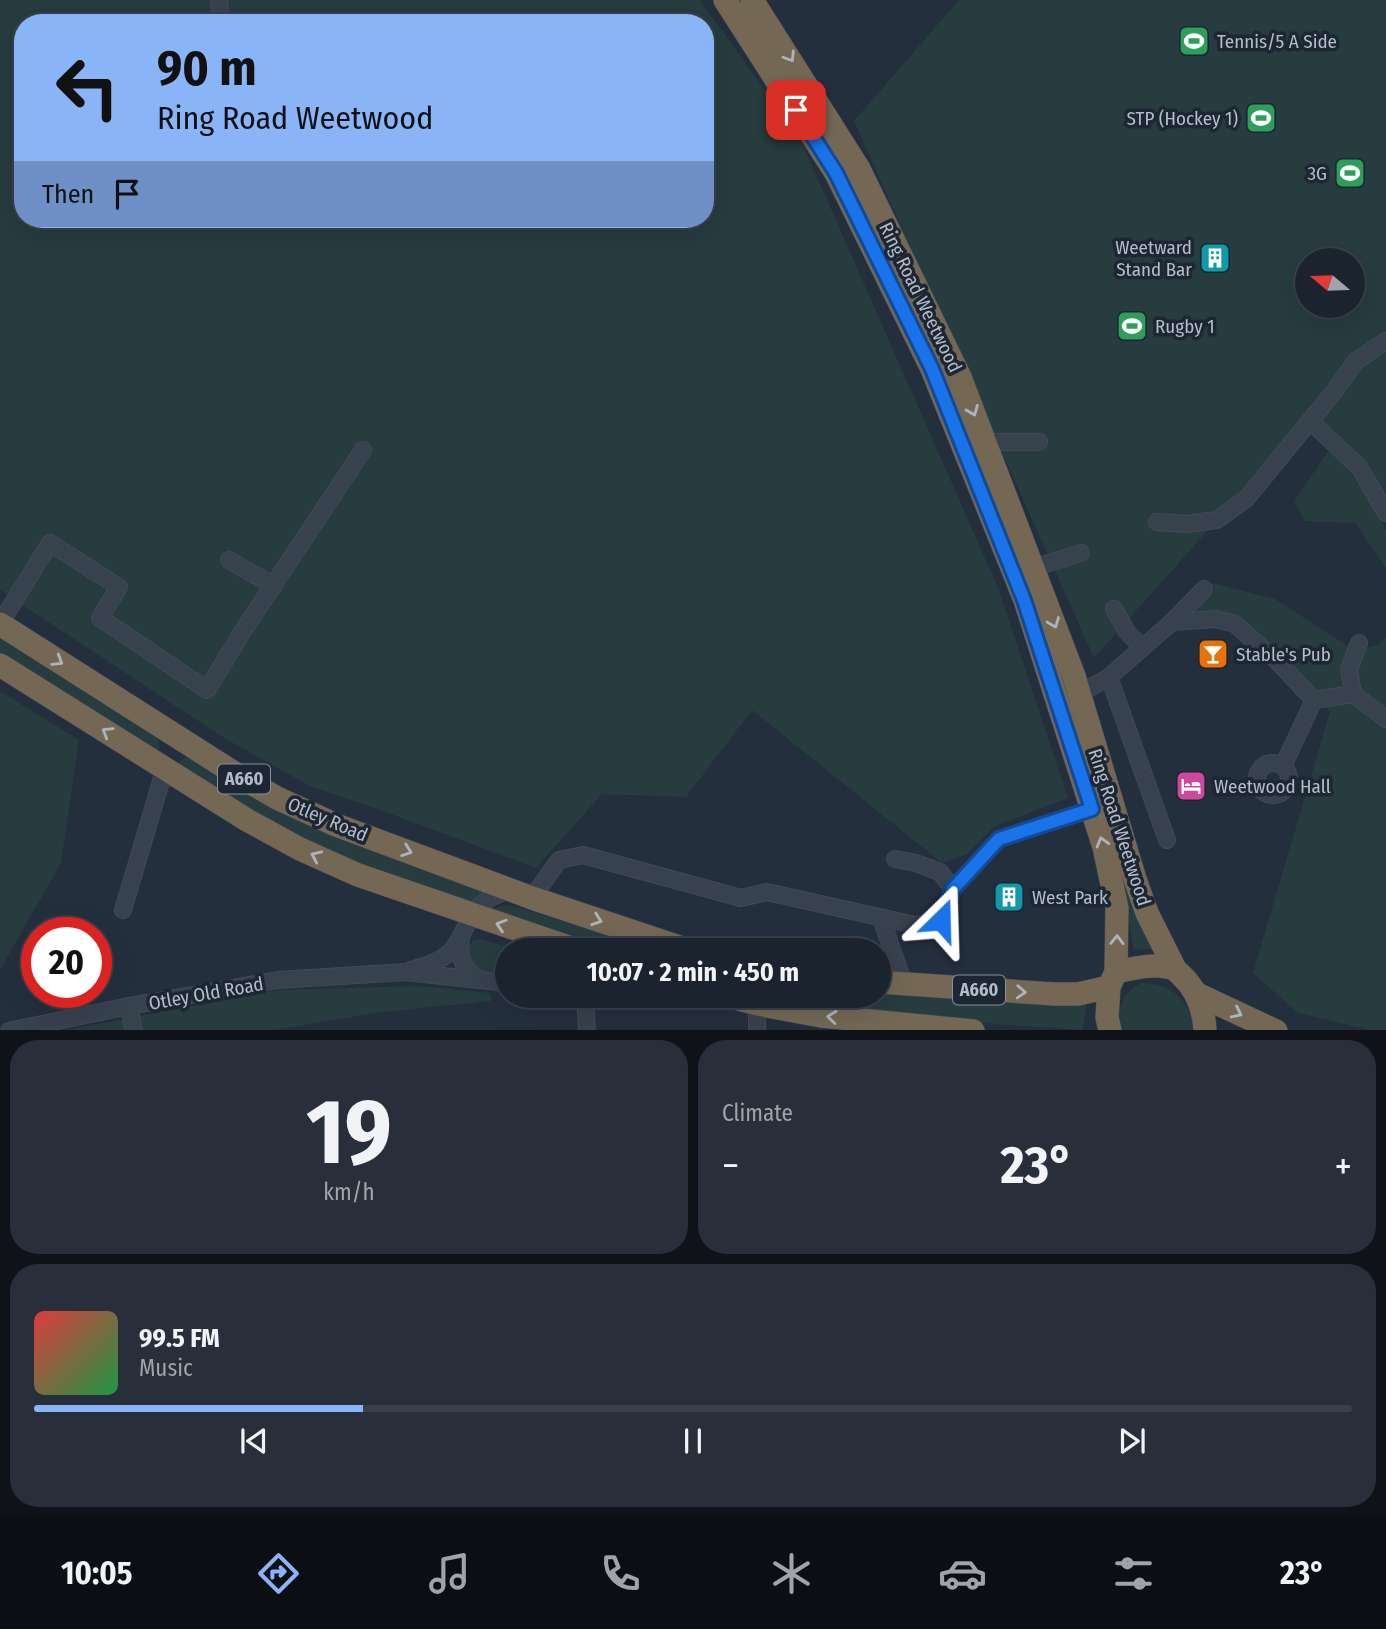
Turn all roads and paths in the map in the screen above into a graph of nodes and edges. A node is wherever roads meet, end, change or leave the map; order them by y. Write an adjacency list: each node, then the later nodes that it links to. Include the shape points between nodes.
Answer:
1 (725, 0): 29 (highway, Ring Road Weetwood, via 836,173 932,369 1024,600)
2 (752, 0): 5 (highway, Ring Road Weetwood, one-way to 5, via 859,169)
3 (1386, 341): 4 (street, via 1356,361)
4 (1310, 421): 8 (street, via 1359,467); 9 (street, via 1246,499 1217,520)
5 (995, 442): 6 (street); 12 (highway, Ring Road Weetwood)
6 (1039, 442)
7 (363, 450): 13 (street)
8 (1386, 513)
9 (1157, 522)
10 (1081, 553): 12 (street)
11 (229, 560): 13 (street)
12 (1033, 568): 22 (highway, Ring Road Weetwood, one-way to 22)
13 (274, 586): 17 (street, via 207,690 100,618 119,587 50,543)
14 (1204, 589): 16 (street)
15 (1114, 608): 19 (street)
16 (1172, 622): 19 (street); 24 (street, via 1216,619 1235,624)
17 (0, 624): 26 (highway, Otley Road / A660, one-way to 26)
18 (1359, 643): 23 (street, via 1349,669)
19 (1142, 647): 21 (street)
20 (0, 665): 28 (highway, Otley Road / A660, one-way to 20)
21 (1108, 677): 22 (street); 30 (street)
22 (1079, 694): 41 (highway, Ring Road Weetwood, via 1147,913)
23 (1353, 694): 24 (street); 25 (street)
24 (1314, 701): 27 (street)
25 (1386, 719)
26 (182, 740): 28 (highway); 33 (highway, Otley Road / A660, one-way to 33, via 277,798 336,825)
27 (1283, 766)
28 (165, 768): 35 (street); 36 (highway, Otley Road / A660, one-way to 28, via 300,849)
29 (1092, 809): 32 (street, via 999,839); 44 (highway, Ring Road Weetwood, one-way to 29, via 1117,908)
30 (1167, 840)
31 (895, 859): 32 (street, via 940,872)
32 (953, 889): 37 (street, via 941,920 915,925)
33 (510, 890): 34 (highway, Otley Road / A660); 36 (street, Otley Old Road, via 489,899)
34 (533, 898): 37 (street, via 559,860 583,855 741,898 766,892); 40 (highway, Otley Road / A660, one-way to 40)
35 (122, 909)
36 (472, 915): 38 (street, Otley Old Road); 39 (highway, Otley Road / A660, one-way to 36)
37 (881, 918): 47 (street)
38 (461, 936): 42 (street, Otley Old Road, via 440,960); 43 (street, via 462,964)
39 (541, 938)
40 (652, 938)
41 (1175, 969): 44 (highway, via 1146,966); 48 (highway, Ring Road Weetwood)
42 (405, 972): 43 (street, Otley Old Road); 49 (street, Otley Old Road, via 278,980)
43 (480, 980): 45 (street, Otley Old Road)
44 (1113, 980): 47 (highway, A660, one-way to 44, via 1078,994); 58 (highway, Ring Road Weetwood, via 1107,1017)
45 (495, 982)
46 (891, 983): 47 (highway, A660)
47 (904, 984)
48 (1197, 994): 59 (highway); 60 (highway, one-way to 60)
49 (129, 1006): 53 (street, Otley Old Road); 54 (street)
50 (586, 1008): 55 (street)
51 (757, 1008): 56 (street)
52 (778, 1008): 57 (highway, A660, one-way to 52)
53 (14, 1030)
54 (134, 1030)
55 (587, 1030)
56 (757, 1030)
57 (963, 1030)
58 (1110, 1030)
59 (1205, 1030)
60 (1274, 1030)

